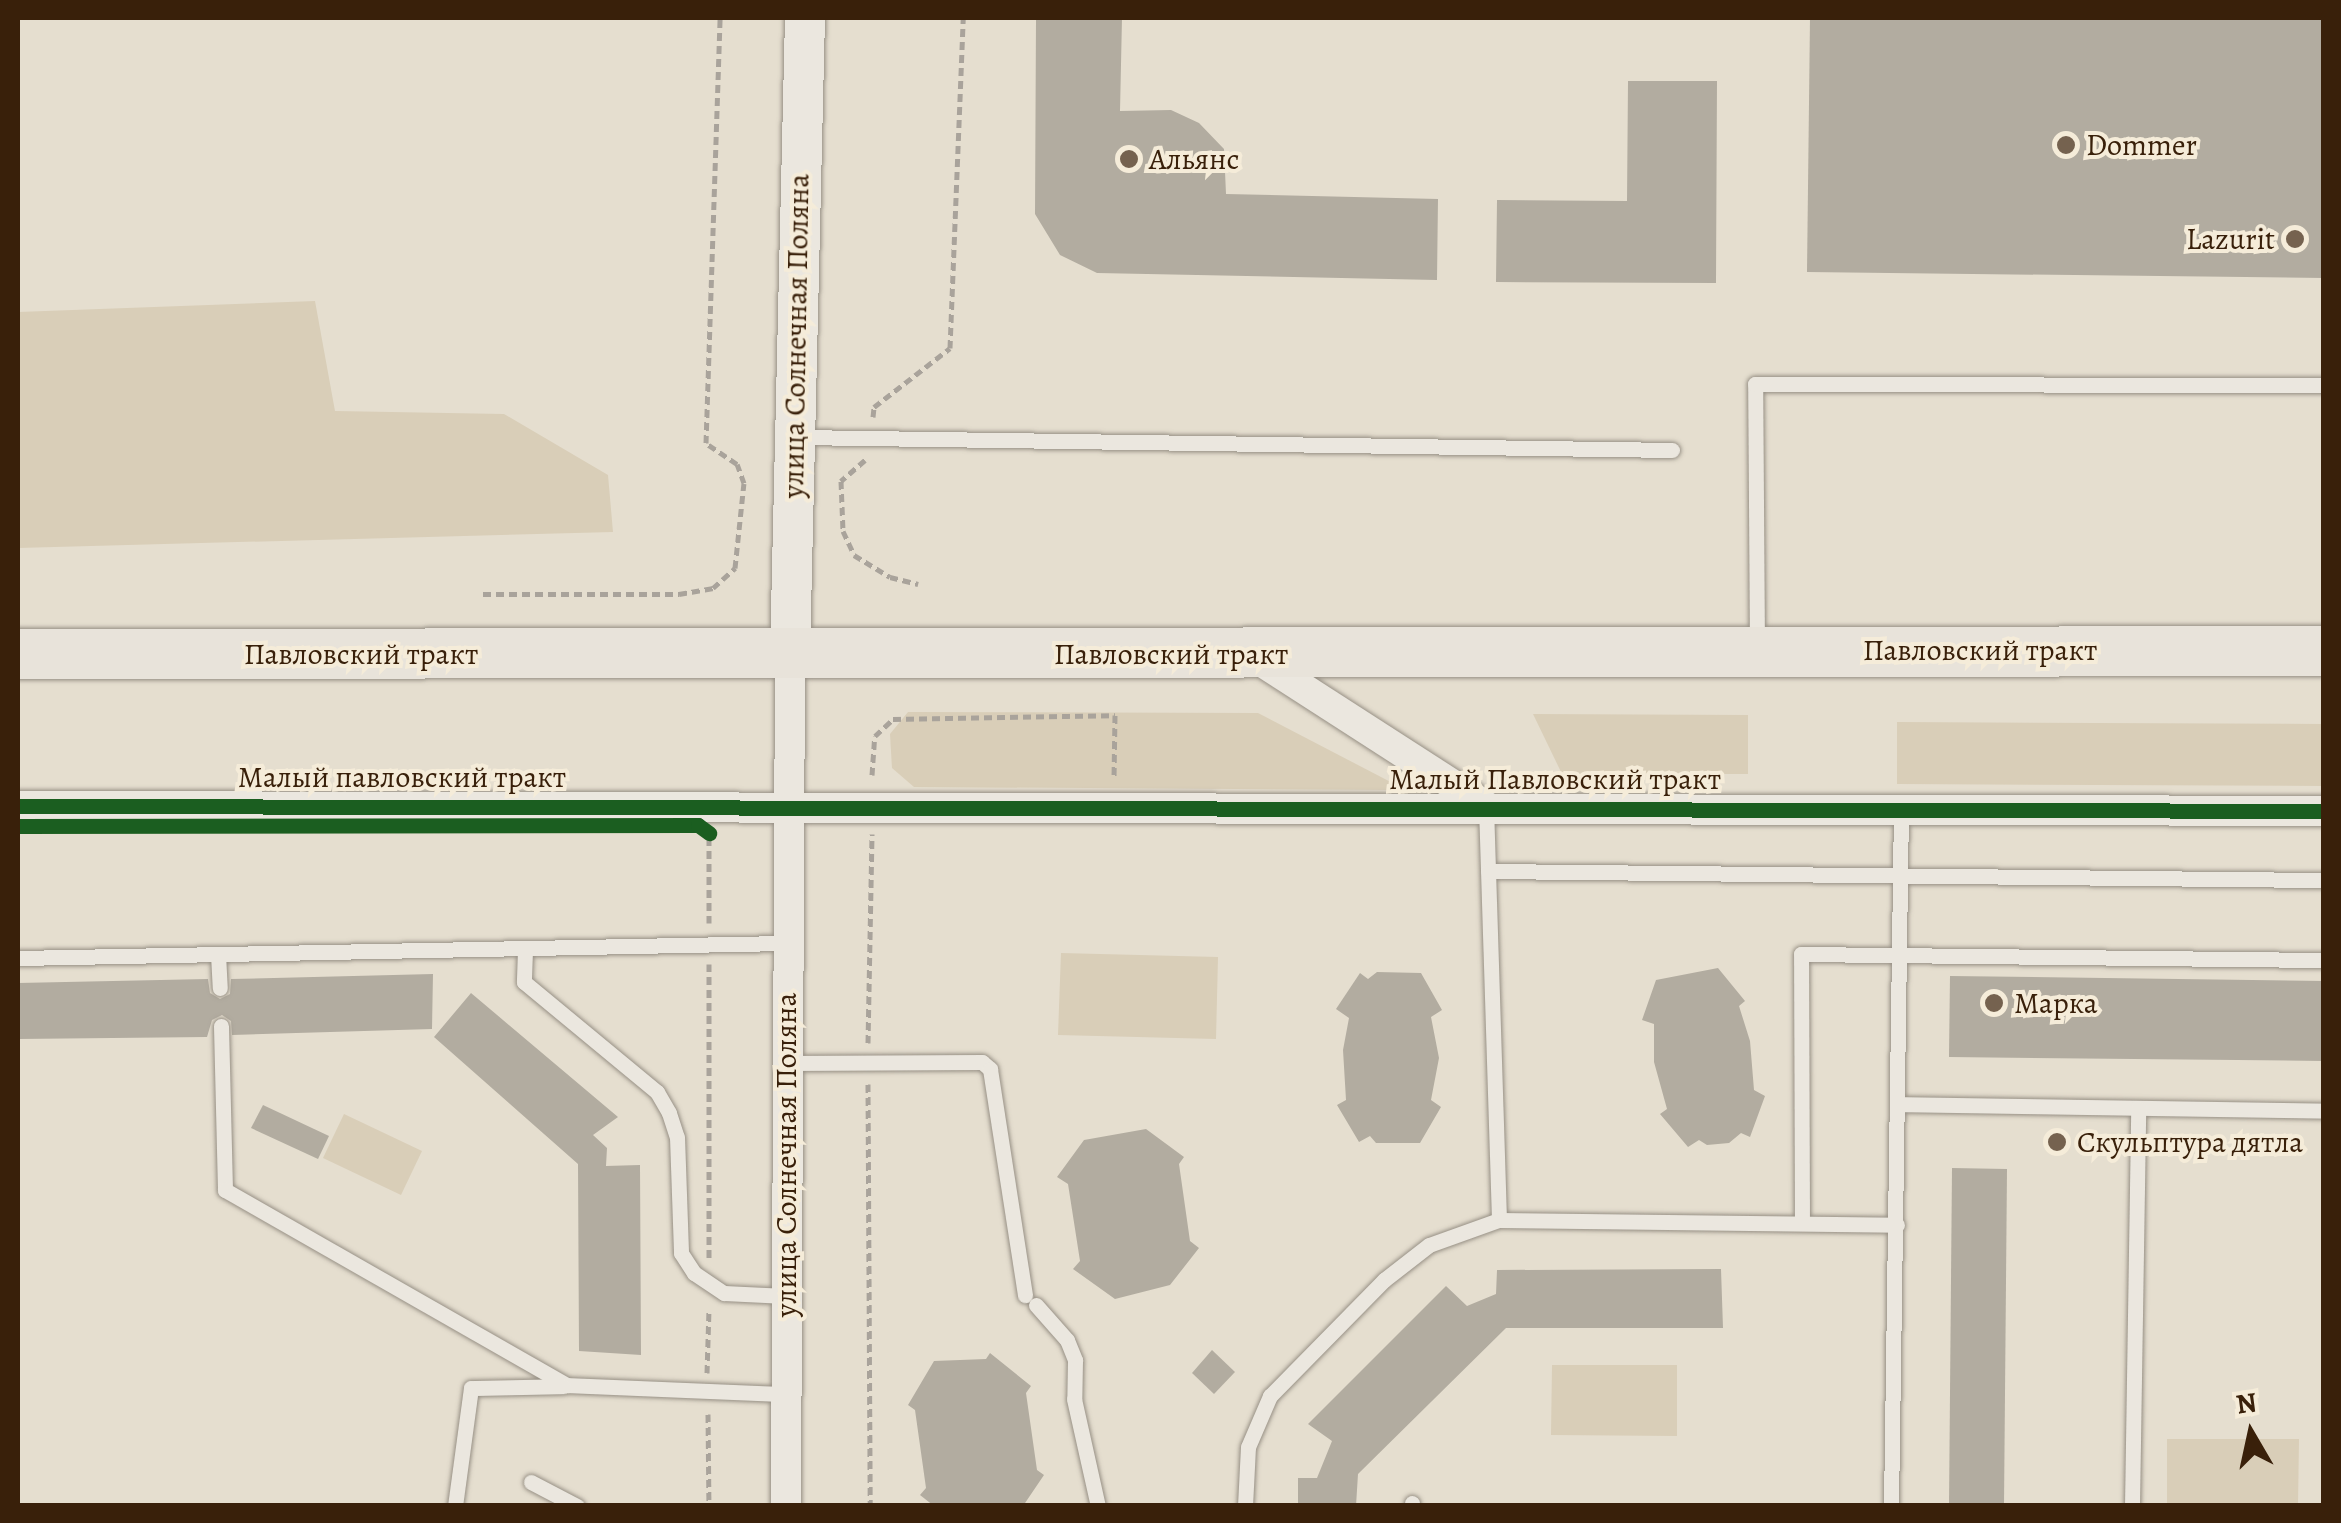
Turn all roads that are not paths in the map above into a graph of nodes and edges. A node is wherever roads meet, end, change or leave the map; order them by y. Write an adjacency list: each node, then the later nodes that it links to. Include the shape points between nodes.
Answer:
1 (805, 18): 3 (street, улица Солнечная Поляна)
2 (2324, 385): 5 (lane, via 1755,384)
3 (793, 437): 4 (lane); 8 (street, улица Солнечная Поляна)
4 (1672, 450)
5 (1757, 650): 6 (main road, Павловский тракт); 9 (main road, Павловский тракт)
6 (2324, 651)
7 (18, 654): 8 (main road, Павловский тракт)
8 (790, 654): 9 (main road, Павловский тракт); 10 (street, улица Солнечная Поляна)
9 (1251, 654): 12 (street)
10 (787, 804): 11 (street, Малый павловский тракт); 12 (street, Малый Павловский тракт); 18 (street, улица Солнечная Поляна)
11 (18, 806)
12 (1486, 806): 13 (street, Малый Павловский тракт); 15 (lane)
13 (1901, 808): 14 (street, Малый Павловский тракт); 16 (lane)
14 (2324, 811)
15 (1488, 871): 16 (lane); 30 (lane)
16 (1900, 876): 17 (lane); 21 (lane)
17 (2324, 880)
18 (786, 943): 19 (lane); 26 (street, улица Солнечная Поляна)
19 (524, 950): 20 (lane); 33 (lane, via 524,982 657,1092 677,1138 681,1253 724,1293)
20 (218, 954): 22 (lane); 24 (lane)
21 (1900, 955): 23 (lane); 27 (lane); 31 (lane, via 1802,954)
22 (18, 958)
23 (2324, 960)
24 (220, 988)
25 (220, 1026): 34 (lane, via 225,1190)
26 (786, 1063): 33 (street, улица Солнечная Поляна); 40 (lane, via 982,1062 990,1069 1031,1300 1067,1340 1074,1360 1074,1399)
27 (1898, 1104): 28 (lane); 32 (lane)
28 (2138, 1108): 29 (lane); 43 (lane)
29 (2324, 1111)
30 (1500, 1220): 31 (lane); 41 (lane, via 1428,1246 1294,1369 1270,1396 1248,1447)
31 (1802, 1223): 32 (lane)
32 (1897, 1225): 42 (lane)
33 (786, 1296): 35 (street, улица Солнечная Поляна)
34 (566, 1386): 35 (lane); 37 (lane, via 471,1388)
35 (786, 1394): 39 (street, улица Солнечная Поляна)
36 (532, 1482): 38 (lane)
37 (454, 1506)
38 (578, 1506)
39 (786, 1506)
40 (1098, 1506)
41 (1245, 1506)
42 (1891, 1506)
43 (2132, 1506)

